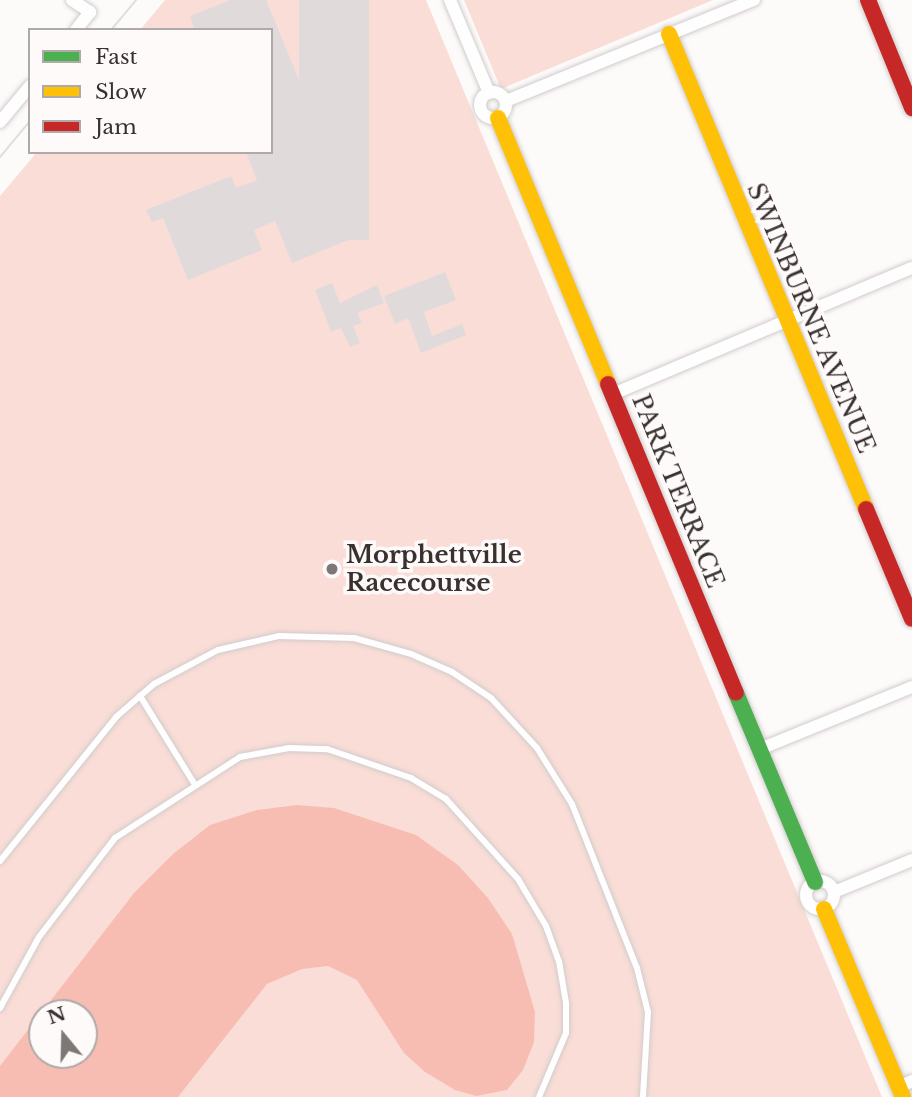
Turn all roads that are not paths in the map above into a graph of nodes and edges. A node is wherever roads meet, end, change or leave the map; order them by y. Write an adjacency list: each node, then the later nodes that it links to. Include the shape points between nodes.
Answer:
1 (72, 0): 5 (street, via 90,12)
2 (450, 0): 8 (street)
3 (754, 0): 6 (street)
4 (868, 0): 10 (street)
5 (78, 28)
6 (669, 34): 9 (street); 14 (street, SWINBURNE AVENUE)
7 (28, 88): 12 (street)
8 (489, 93): 9 (street); 11 (street, via 481,109 485,116)
9 (506, 101): 11 (street)
10 (912, 108)
11 (498, 118): 15 (street, PARK TERRACE)
12 (0, 122)
13 (912, 268): 14 (street)
14 (787, 320): 15 (street); 16 (street, SWINBURNE AVENUE)
15 (613, 394): 19 (street, PARK TERRACE)
16 (912, 619)
17 (912, 687): 19 (street)
18 (140, 696): 20 (lane); 22 (lane, via 71,769); 29 (lane, via 218,650 279,636 354,638 411,654 452,672 491,698 537,748 572,804 637,968 648,1012)
19 (760, 749): 23 (street, PARK TERRACE)
20 (194, 783): 26 (lane, via 115,838 39,937); 28 (lane, via 240,757 289,748 327,749 411,778 446,799 478,828 518,879 559,961 566,1032)
21 (912, 860): 24 (street)
22 (0, 861)
23 (815, 882): 24 (street, via 828,883); 25 (street, via 807,890 807,900 814,908)
24 (834, 892): 25 (street, via 833,901)
25 (824, 909): 27 (street)
26 (0, 1008)
27 (905, 1088)
28 (539, 1097)
29 (643, 1097)

